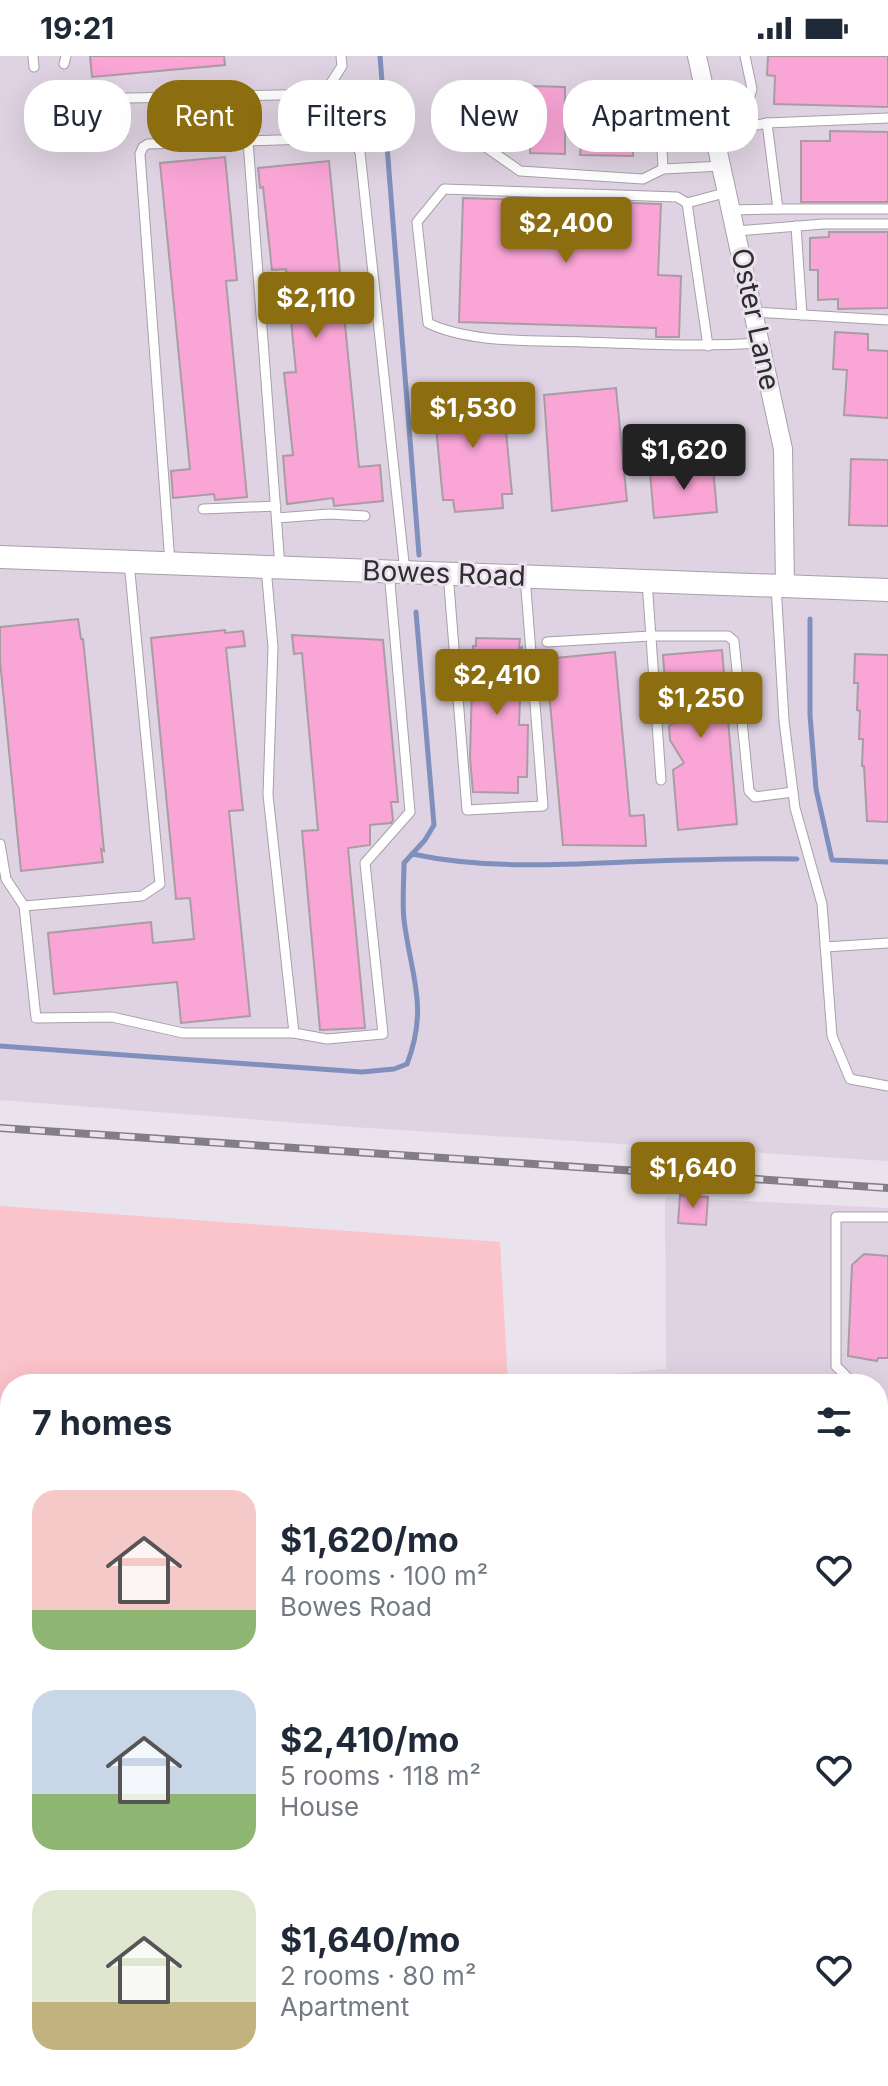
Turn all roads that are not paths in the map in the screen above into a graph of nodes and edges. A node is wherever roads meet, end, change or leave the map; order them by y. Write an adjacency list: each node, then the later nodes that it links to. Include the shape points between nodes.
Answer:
1 (341, 56): 6 (lane, via 342,66 324,94)
2 (697, 56): 4 (street, Oster Lane)
3 (745, 56): 5 (lane)
4 (703, 80)
5 (750, 80)
6 (131, 98)
7 (888, 118): 8 (lane)
8 (767, 123): 9 (lane); 20 (lane)
9 (758, 125)
10 (262, 141): 38 (lane, via 342,138 360,152)
11 (147, 145): 36 (lane, via 140,154)
12 (249, 152): 30 (lane)
13 (493, 152): 17 (lane, via 520,171 643,179)
14 (662, 152): 17 (lane)
15 (719, 152): 16 (street, Oster Lane)
16 (722, 166): 17 (lane); 18 (street, Oster Lane)
17 (663, 169)
18 (730, 201): 19 (lane); 20 (lane); 24 (street, Oster Lane)
19 (687, 203): 29 (lane); 29 (lane, via 677,197 444,189 417,222 428,323 446,332 510,339)
20 (778, 209): 21 (lane)
21 (888, 209)
22 (888, 224): 23 (lane)
23 (796, 226): 24 (lane); 26 (lane)
24 (737, 231): 25 (street, Oster Lane)
25 (754, 312): 26 (lane); 28 (street, Oster Lane)
26 (802, 315): 27 (lane)
27 (888, 320)
28 (761, 343): 29 (lane); 42 (street, Oster Lane, via 783,449)
29 (708, 346)
30 (276, 506): 31 (lane); 33 (lane)
31 (203, 509)
32 (365, 516): 33 (lane)
33 (277, 518): 37 (lane)
34 (0, 557): 35 (street, Bowes Road)
35 (129, 562): 36 (street, Bowes Road); 49 (lane, via 160,884 142,896)
36 (170, 563): 37 (street, Bowes Road)
37 (273, 567): 38 (street, Bowes Road); 52 (lane, via 268,795)
38 (397, 572): 39 (street, Bowes Road); 52 (lane, via 410,812 365,863 383,1034 327,1039)
39 (448, 573): 40 (street, Bowes Road); 40 (lane, via 467,810 543,806)
40 (525, 576): 41 (street, Bowes Road)
41 (647, 581): 42 (street, Bowes Road); 44 (lane)
42 (780, 585): 43 (street, Bowes Road); 47 (lane, via 784,721)
43 (888, 590)
44 (651, 636): 45 (lane); 46 (lane); 47 (lane, via 722,634 734,641 749,791 755,797)
45 (547, 642)
46 (661, 780)
47 (793, 792): 51 (lane, via 822,904)
48 (0, 844): 49 (lane, via 6,879)
49 (24, 906): 52 (lane, via 36,1018 112,1017 183,1033)
50 (888, 943): 51 (lane)
51 (825, 947): 53 (lane, via 832,1036 850,1079)
52 (294, 1033)
53 (888, 1086)
54 (888, 1217): 55 (lane, via 836,1217 836,1366)
55 (844, 1374)

